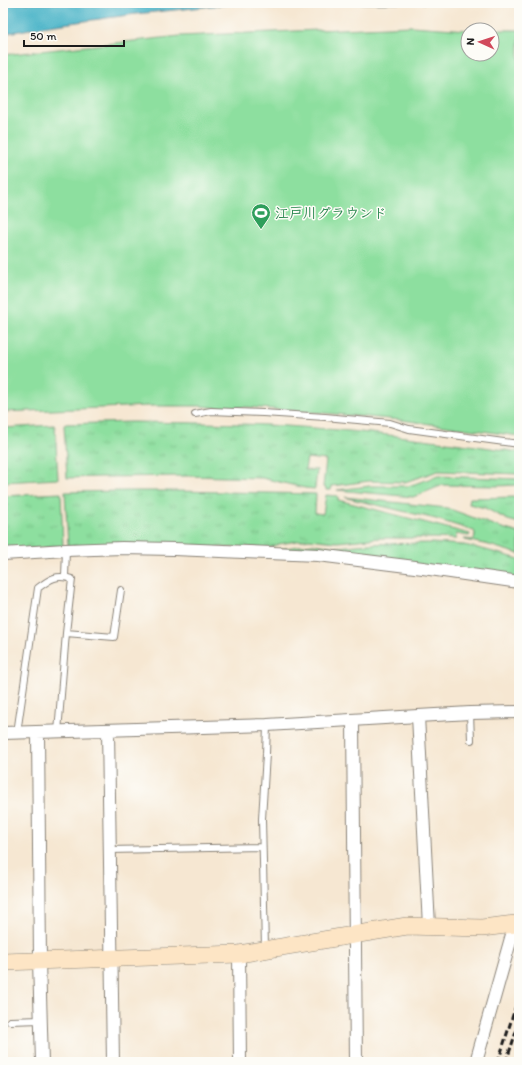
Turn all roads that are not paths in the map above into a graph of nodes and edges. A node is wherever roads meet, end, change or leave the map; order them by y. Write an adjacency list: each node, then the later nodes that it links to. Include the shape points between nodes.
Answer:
1 (195, 414): 2 (lane, via 211,411 263,413 390,423 409,429)
2 (519, 444)
3 (66, 550): 4 (street); 5 (lane); 6 (street, via 174,549 318,555)
4 (3, 554)
5 (66, 577): 8 (lane, via 72,579); 18 (lane, via 50,579 38,588)
6 (519, 582)
7 (121, 590): 8 (lane, via 114,637)
8 (66, 633): 16 (lane)
9 (519, 712): 10 (street)
10 (470, 713): 11 (street); 19 (lane)
11 (418, 716): 12 (street); 23 (street)
12 (353, 720): 13 (street); 24 (street)
13 (267, 725): 14 (street); 20 (lane)
14 (108, 730): 16 (street); 21 (street)
15 (38, 732): 16 (street); 18 (street); 28 (street)
16 (58, 732)
17 (3, 733): 18 (street)
18 (17, 733)
19 (471, 740)
20 (262, 847): 21 (lane); 25 (lane)
21 (109, 850): 27 (street)
22 (517, 922): 23 (street, via 482,928); 36 (street)
23 (429, 926): 24 (street, via 407,926)
24 (355, 935): 25 (street); 35 (street)
25 (265, 950): 26 (street)
26 (239, 954): 27 (street); 34 (street)
27 (112, 958): 28 (street); 33 (street)
28 (40, 961): 29 (street); 30 (street)
29 (3, 962)
30 (41, 1020): 31 (lane); 32 (street)
31 (10, 1021)
32 (42, 1062)
33 (113, 1062)
34 (240, 1062)
35 (356, 1062)
36 (476, 1062)

